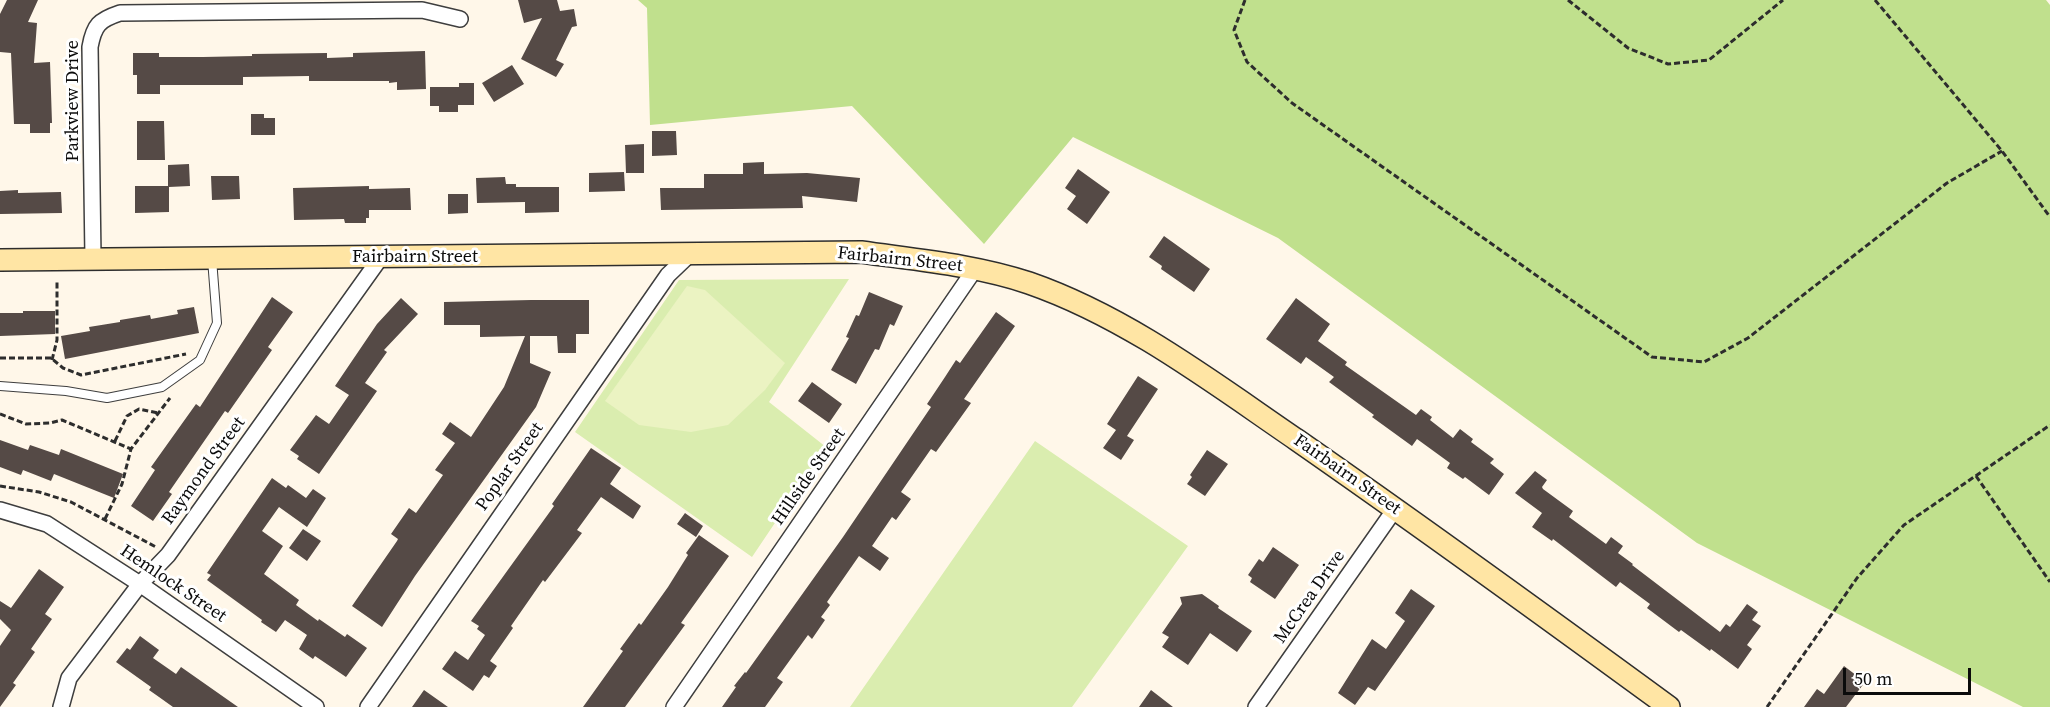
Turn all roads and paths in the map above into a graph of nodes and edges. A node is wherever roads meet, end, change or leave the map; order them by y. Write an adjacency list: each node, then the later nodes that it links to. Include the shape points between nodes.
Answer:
1 (1245, 0): 6 (path, via 1234,30 1247,62 1292,103 1652,357 1704,362 1748,338 1947,183)
2 (1568, 0): 3 (path, via 1628,48 1668,64 1709,60)
3 (1783, 0)
4 (1875, 0): 6 (path)
5 (460, 19): 10 (street, Parkview Drive, via 411,10 120,13 103,19 93,32 90,47)
6 (2002, 151): 7 (path)
7 (2050, 217)
8 (690, 254): 9 (main road, Fairbairn Street); 13 (main road, Fairbairn Street, via 861,252); 35 (street, Poplar Street, via 668,274)
9 (381, 257): 11 (main road, Fairbairn Street); 30 (street, Raymond Street)
10 (93, 258): 11 (main road, Fairbairn Street); 12 (main road, Fairbairn Street)
11 (212, 258): 18 (lane, via 217,323 200,360 162,387 107,398)
12 (0, 260)
13 (975, 269): 27 (main road, Fairbairn Street, via 1028,283 1095,311 1175,356); 36 (street, Hillside Street)
14 (57, 282): 17 (path, via 57,340)
15 (195, 352): 17 (path, via 81,375)
16 (0, 358): 17 (path)
17 (52, 360)
18 (0, 387)
19 (175, 392): 20 (path)
20 (158, 413): 23 (path, via 139,409 127,416); 24 (path)
21 (0, 414): 23 (path, via 26,424 62,420)
22 (2050, 425): 25 (path)
23 (115, 441): 24 (path)
24 (131, 448): 29 (path, via 123,484)
25 (1976, 476): 31 (path); 39 (path, via 1904,525 1857,578)
26 (0, 486): 29 (path, via 71,502)
27 (1395, 509): 37 (street, McCrea Drive); 38 (main road, Fairbairn Street)
28 (0, 510): 32 (street, Hemlock Street, via 47,524)
29 (105, 519): 30 (path)
30 (168, 555): 32 (street, Raymond Street)
31 (2050, 582)
32 (140, 584): 33 (street, Raymond Street, via 69,678); 34 (street, Hemlock Street)
33 (61, 707)
34 (316, 707)
35 (368, 707)
36 (674, 707)
37 (1256, 707)
38 (1670, 707)
39 (1767, 707)

